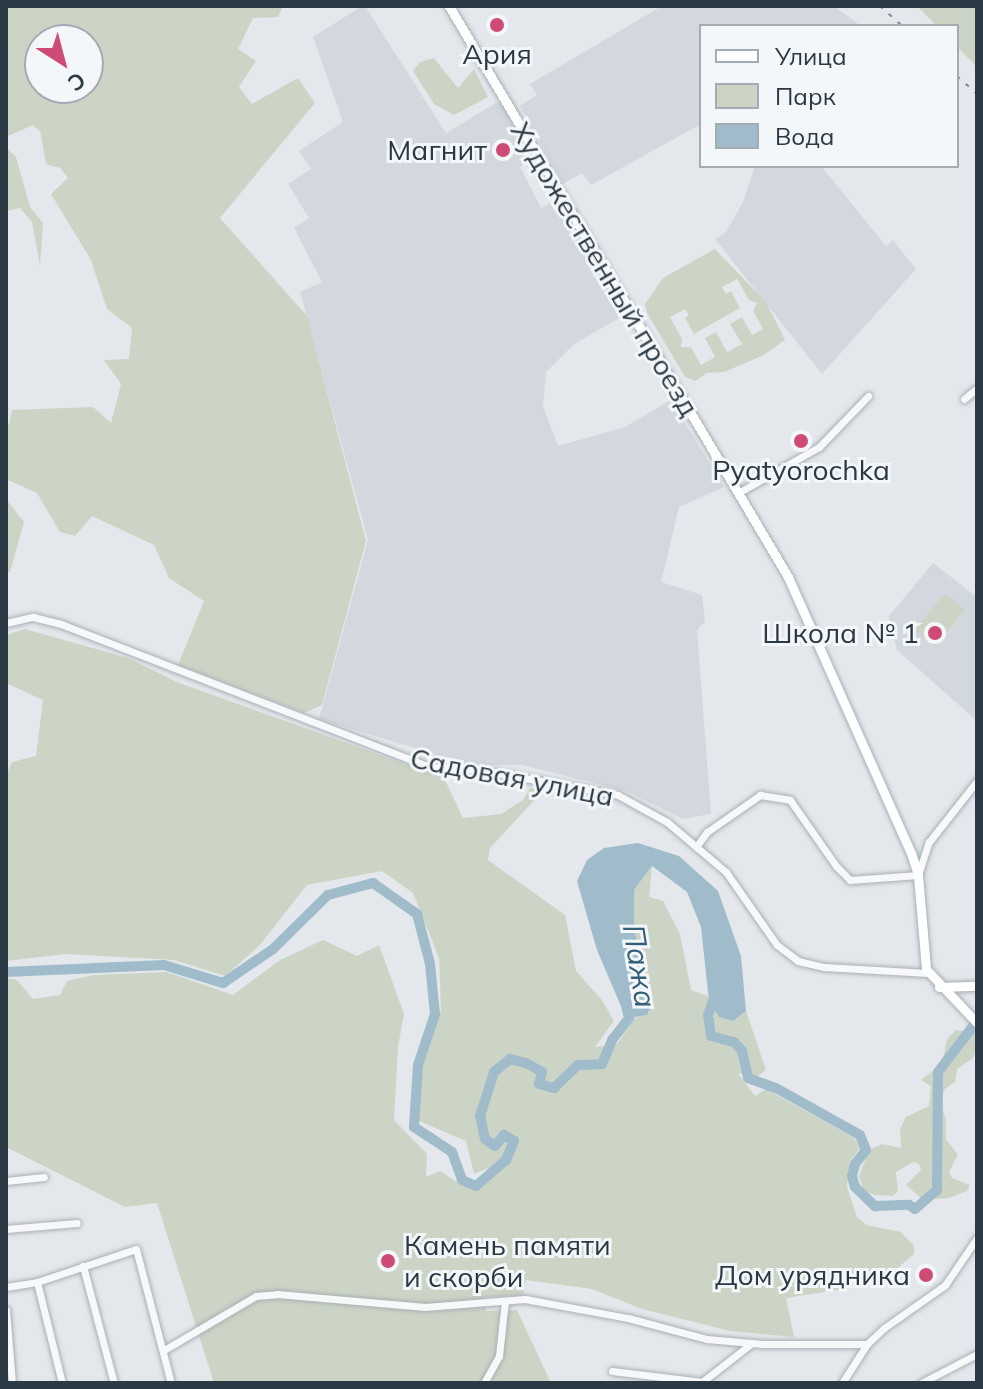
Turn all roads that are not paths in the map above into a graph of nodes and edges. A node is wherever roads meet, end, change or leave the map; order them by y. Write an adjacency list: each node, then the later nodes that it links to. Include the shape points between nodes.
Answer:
1 (449, 6): 5 (main road, Художественный проезд)
2 (977, 388): 4 (street)
3 (868, 396): 5 (street, via 819,447)
4 (964, 399)
5 (738, 493): 9 (main road, Художественный проезд, via 802,607)
6 (6, 623): 8 (street, Садовая улица, via 33,617 61,624 429,767 481,770 618,795 649,810)
7 (977, 781): 9 (street, via 929,842)
8 (696, 847): 9 (street, via 707,832 760,795 790,800 850,880); 10 (street, Садовая улица, via 726,872 773,940 798,961)
9 (918, 875): 10 (main road, Художественный проезд)
10 (928, 973): 11 (main road)
11 (939, 987): 12 (main road); 13 (main road)
12 (972, 987): 13 (main road, via 962,997)
13 (968, 1016): 14 (main road)
14 (977, 1023)
15 (44, 1177): 16 (street)
16 (6, 1181)
17 (77, 1223): 18 (street)
18 (6, 1229)
19 (977, 1238): 26 (street, via 945,1285)
20 (83, 1266): 21 (street); 27 (street, via 136,1249); 32 (street)
21 (37, 1282): 22 (street); 31 (street)
22 (6, 1287)
23 (505, 1301): 25 (street, via 525,1299 707,1339); 27 (street, via 425,1307 256,1296); 34 (street, via 499,1356)
24 (6, 1310): 30 (street)
25 (752, 1343): 26 (street); 29 (street, via 702,1382)
26 (867, 1344): 35 (street)
27 (164, 1350): 33 (street)
28 (977, 1354): 36 (street)
29 (612, 1371)
30 (12, 1383)
31 (62, 1383)
32 (114, 1383)
33 (171, 1383)
34 (484, 1383)
35 (842, 1383)
36 (921, 1383)

